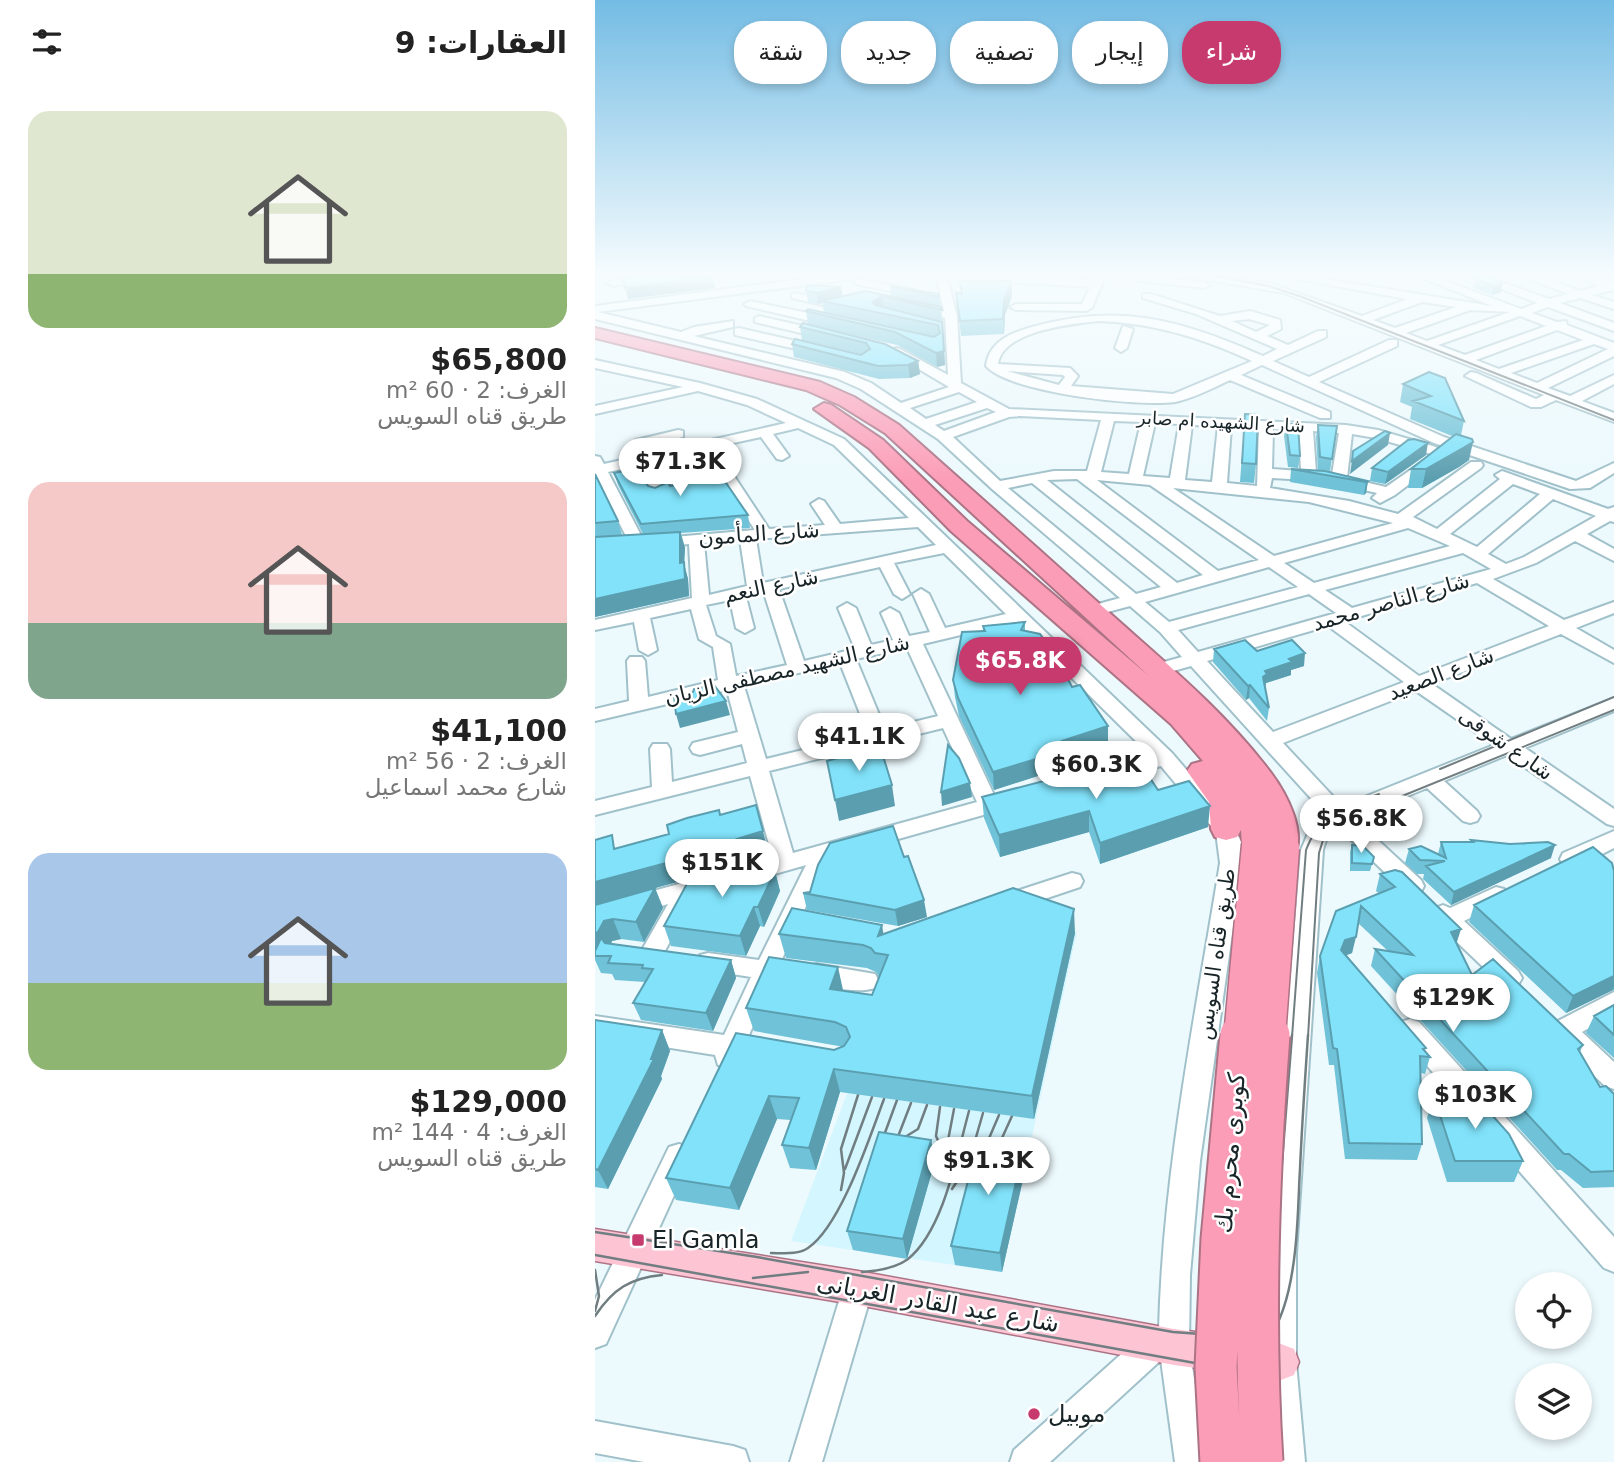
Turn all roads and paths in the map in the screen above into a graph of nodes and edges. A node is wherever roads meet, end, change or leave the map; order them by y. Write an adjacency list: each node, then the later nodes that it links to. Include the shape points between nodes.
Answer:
1 (642, 344): 113 (highway, طريق قناه السويس, via 813,386 855,406 913,445)
2 (717, 344): 46 (street, via 846,371)
3 (796, 344): 23 (street)
4 (932, 344): 25 (street)
5 (952, 344): 41 (street)
6 (1002, 344): 29 (street, via 995,350)
7 (1122, 344): 20 (street)
8 (1225, 344): 26 (street)
9 (1276, 344): 21 (street)
10 (1298, 344): 21 (street)
11 (1384, 344): 36 (street)
12 (1407, 344): 28 (street)
13 (1422, 344): 17 (street)
14 (1468, 344): 24 (street)
15 (1512, 344): 28 (street)
16 (1582, 344): 30 (street)
17 (1426, 345): 24 (street)
18 (595, 348): 154 (highway, via 799,397 876,443 959,526 1131,677 1155,718)
19 (884, 348): 25 (street)
20 (1121, 348)
21 (1287, 349): 26 (street)
22 (1614, 349): 39 (street)
23 (826, 352)
24 (1445, 352): 28 (street)
25 (899, 353): 41 (street)
26 (1261, 360): 31 (street); 36 (street)
27 (595, 364): 37 (street)
28 (1460, 365): 30 (street)
29 (992, 366): 33 (street); 38 (street, via 1066,371 1072,376)
30 (1499, 373): 39 (street)
31 (1230, 375): 38 (street, via 1173,398); 48 (street)
32 (1471, 376): 42 (street, via 1537,404)
33 (1013, 379): 35 (street); 41 (street)
34 (1613, 380): 40 (street)
35 (1028, 382): 38 (street); 41 (street)
36 (1309, 382): 67 (street, via 1420,433 1575,486)
37 (700, 387): 45 (street); 53 (street)
38 (1062, 388)
39 (1537, 388): 42 (street)
40 (1593, 390): 43 (street); 44 (street)
41 (969, 392): 46 (street); 46 (street); 47 (street)
42 (1556, 395): 44 (street)
43 (1614, 397)
44 (1571, 401): 50 (street)
45 (595, 410)
46 (905, 412): 60 (street)
47 (1007, 413): 49 (street, شارع الشهيده ام صابر); 60 (street, شارع الشهيده ام صابر)
48 (1325, 415)
49 (1109, 416): 51 (street, شارع الشهيده ام صابر); 69 (street)
50 (1614, 418)
51 (1149, 419): 52 (street, شارع الشهيده ام صابر); 74 (street)
52 (1186, 421): 54 (street, شارع الشهيده ام صابر); 76 (street)
53 (803, 423): 58 (street); 87 (street, via 839,442)
54 (1225, 423): 55 (street, شارع الشهيده ام صابر); 78 (street)
55 (1266, 425): 56 (street, شارع الشهيده ام صابر); 68 (street)
56 (1305, 427): 57 (street, شارع الشهيده ام صابر); 70 (street)
57 (1346, 429): 62 (street, شارع الشهيده ام صابر); 73 (street)
58 (765, 432): 61 (street); 63 (street)
59 (678, 434): 64 (street, via 639,439)
60 (943, 436): 77 (street)
61 (706, 445): 64 (street); 89 (street)
62 (1443, 453): 65 (street, شارع الشهيده ام صابر); 80 (street)
63 (782, 456)
64 (645, 460): 66 (street); 82 (street)
65 (1476, 466): 72 (street, شارع الشهيده ام صابر); 86 (street)
66 (596, 467): 94 (street)
67 (1614, 467)
68 (1265, 473): 70 (street); 79 (street)
69 (1087, 475): 71 (street); 74 (street); 102 (street)
70 (1309, 475): 73 (street)
71 (1035, 478): 77 (street); 105 (street)
72 (1511, 478): 81 (street, شارع الشهيده ام صابر); 90 (street)
73 (1339, 479): 80 (street, via 1360,478)
74 (1135, 480): 75 (street)
75 (1153, 481): 76 (street); 100 (street, شارع شوقى)
76 (1177, 483): 78 (street)
77 (996, 486): 110 (street)
78 (1219, 487): 79 (street)
79 (1263, 490): 84 (street)
80 (1390, 492): 84 (street)
81 (1551, 493): 85 (street, شارع الشهيده ام صابر); 97 (street)
82 (659, 494)
83 (819, 504): 88 (street)
84 (1364, 508): 86 (street)
85 (1612, 515): 91 (street, شارع الناصر محمد)
86 (1407, 521): 90 (street); 100 (street)
87 (923, 522): 88 (street, شارع المأمون); 96 (street)
88 (835, 528): 89 (street, شارع المأمون)
89 (765, 534): 92 (street, شارع المأمون)
90 (1440, 534): 97 (street)
91 (1575, 534): 98 (street); 101 (street, شارع الناصر محمد)
92 (747, 535): 93 (street, شارع المأمون); 104 (street)
93 (696, 539): 94 (street, شارع المأمون); 111 (street)
94 (637, 543): 95 (street, شارع المأمون)
95 (617, 545)
96 (947, 547): 99 (street, شارع النعم); 118 (street)
97 (1472, 550): 101 (street); 106 (street)
98 (1614, 556)
99 (885, 561): 104 (street, شارع النعم); 108 (street)
100 (1269, 562): 102 (street); 106 (street, شارع شوقى)
101 (1504, 570): 103 (street, شارع الناصر محمد)
102 (1215, 577): 105 (street)
103 (1479, 577): 117 (street, شارع الناصر محمد); 120 (street)
104 (763, 588): 107 (street, شارع النعم); 128 (street)
105 (1173, 588): 110 (street)
106 (1313, 589): 117 (street, شارع شوقى); 122 (street)
107 (737, 593): 111 (street, شارع النعم); 121 (street)
108 (902, 594)
109 (921, 594): 123 (street)
110 (1133, 599): 113 (street); 122 (street)
111 (699, 601): 116 (street, شارع النعم); 130 (street, via 708,639 721,644)
112 (847, 608): 125 (street)
113 (1093, 611): 129 (highway, طريق قناه السويس)
114 (1610, 612): 120 (street, شارع الصعيد)
115 (890, 613): 124 (street)
116 (641, 615): 119 (street, شارع النعم); 133 (street)
117 (1340, 616): 126 (street, شارع الناصر محمد); 131 (street, شارع شوقى)
118 (1019, 617): 123 (street, شارع الشهيد مصطفى الزيان); 142 (street)
119 (595, 625)
120 (1562, 627): 127 (street); 131 (street, شارع الصعيد)
121 (745, 628)
122 (1166, 628): 126 (street)
123 (940, 635): 124 (street, شارع الشهيد مصطفى الزيان)
124 (908, 642): 125 (street, شارع الشهيد مصطفى الزيان); 135 (street)
125 (855, 654): 128 (street, شارع الشهيد مصطفى الزيان); 137 (street)
126 (1194, 658): 129 (street, شارع الناصر محمد); 138 (street)
127 (1614, 658)
128 (797, 668): 130 (street, شارع الشهيد مصطفى الزيان)
129 (1159, 669): 154 (highway, طريق قناه السويس, via 1236,748 1273,800)
130 (731, 683): 133 (street, شارع الشهيد مصطفى الزيان); 136 (street)
131 (1417, 683): 138 (street, شارع الصعيد); 139 (street, شارع شوقى)
132 (1614, 704): 139 (street)
133 (639, 705): 134 (street, شارع الشهيد مصطفى الزيان)
134 (595, 715)
135 (949, 720): 137 (street); 148 (street)
136 (749, 736): 140 (street); 143 (street)
137 (879, 738): 143 (street)
138 (1269, 741): 150 (street)
139 (1510, 747): 144 (street); 152 (street, شارع شوقى)
140 (700, 748)
141 (660, 749): 146 (street)
142 (1164, 758): 145 (street); 154 (street)
143 (758, 768): 146 (street); 156 (street)
144 (1428, 778): 150 (street); 151 (street)
145 (1089, 779)
146 (662, 791): 149 (street)
147 (1026, 796): 148 (street)
148 (989, 806): 155 (street)
149 (595, 808)
150 (1339, 816): 164 (street); 184 (street, via 1316,836 1312,850 1282,1253)
151 (1470, 816)
152 (1614, 819)
153 (1614, 839): 157 (street, via 1597,857)
154 (1256, 841): 183 (street, طريق قناه السويس, via 1230,842 1231,863 1186,1161); 190 (highway, كوبرى محرم بك, bridge, via 1222,1239 1216,1367); 191 (highway, كوبرى محرم بك, bridge, via 1254,1295)
155 (824, 852): 156 (street); 163 (street)
156 (785, 863): 160 (street)
157 (1553, 868)
158 (1072, 881): 161 (street)
159 (1518, 885): 164 (street)
160 (687, 890): 162 (street); 166 (street, via 641,953)
161 (983, 910)
162 (595, 916)
163 (789, 918): 165 (street); 166 (street)
164 (1447, 919): 168 (street)
165 (816, 924)
166 (767, 969): 167 (street); 173 (street)
167 (867, 981)
168 (1525, 993)
169 (1614, 1002): 171 (street)
170 (1398, 1016): 180 (street)
171 (1558, 1025): 175 (street)
172 (595, 1026): 173 (street)
173 (733, 1044): 174 (street); 176 (street)
174 (761, 1046)
175 (1614, 1078)
176 (714, 1083)
177 (691, 1131): 179 (street)
178 (595, 1245): 179 (main road, شارع عبد القادر الغريانى)
179 (633, 1252): 181 (main road, شارع عبد القادر الغريانى); 182 (street)
180 (1614, 1258)
181 (858, 1288): 183 (main road, شارع عبد القادر الغريانى); 187 (street)
182 (595, 1333)
183 (1166, 1345): 184 (main road, شارع عبد القادر الغريانى); 188 (street); 189 (street, طريق قناه السويس)
184 (1281, 1362): 192 (street)
185 (595, 1437): 186 (street)
186 (733, 1462)
187 (806, 1462)
188 (1026, 1462)
189 (1191, 1462)
190 (1221, 1462)
191 (1262, 1462)
192 (1289, 1462)

